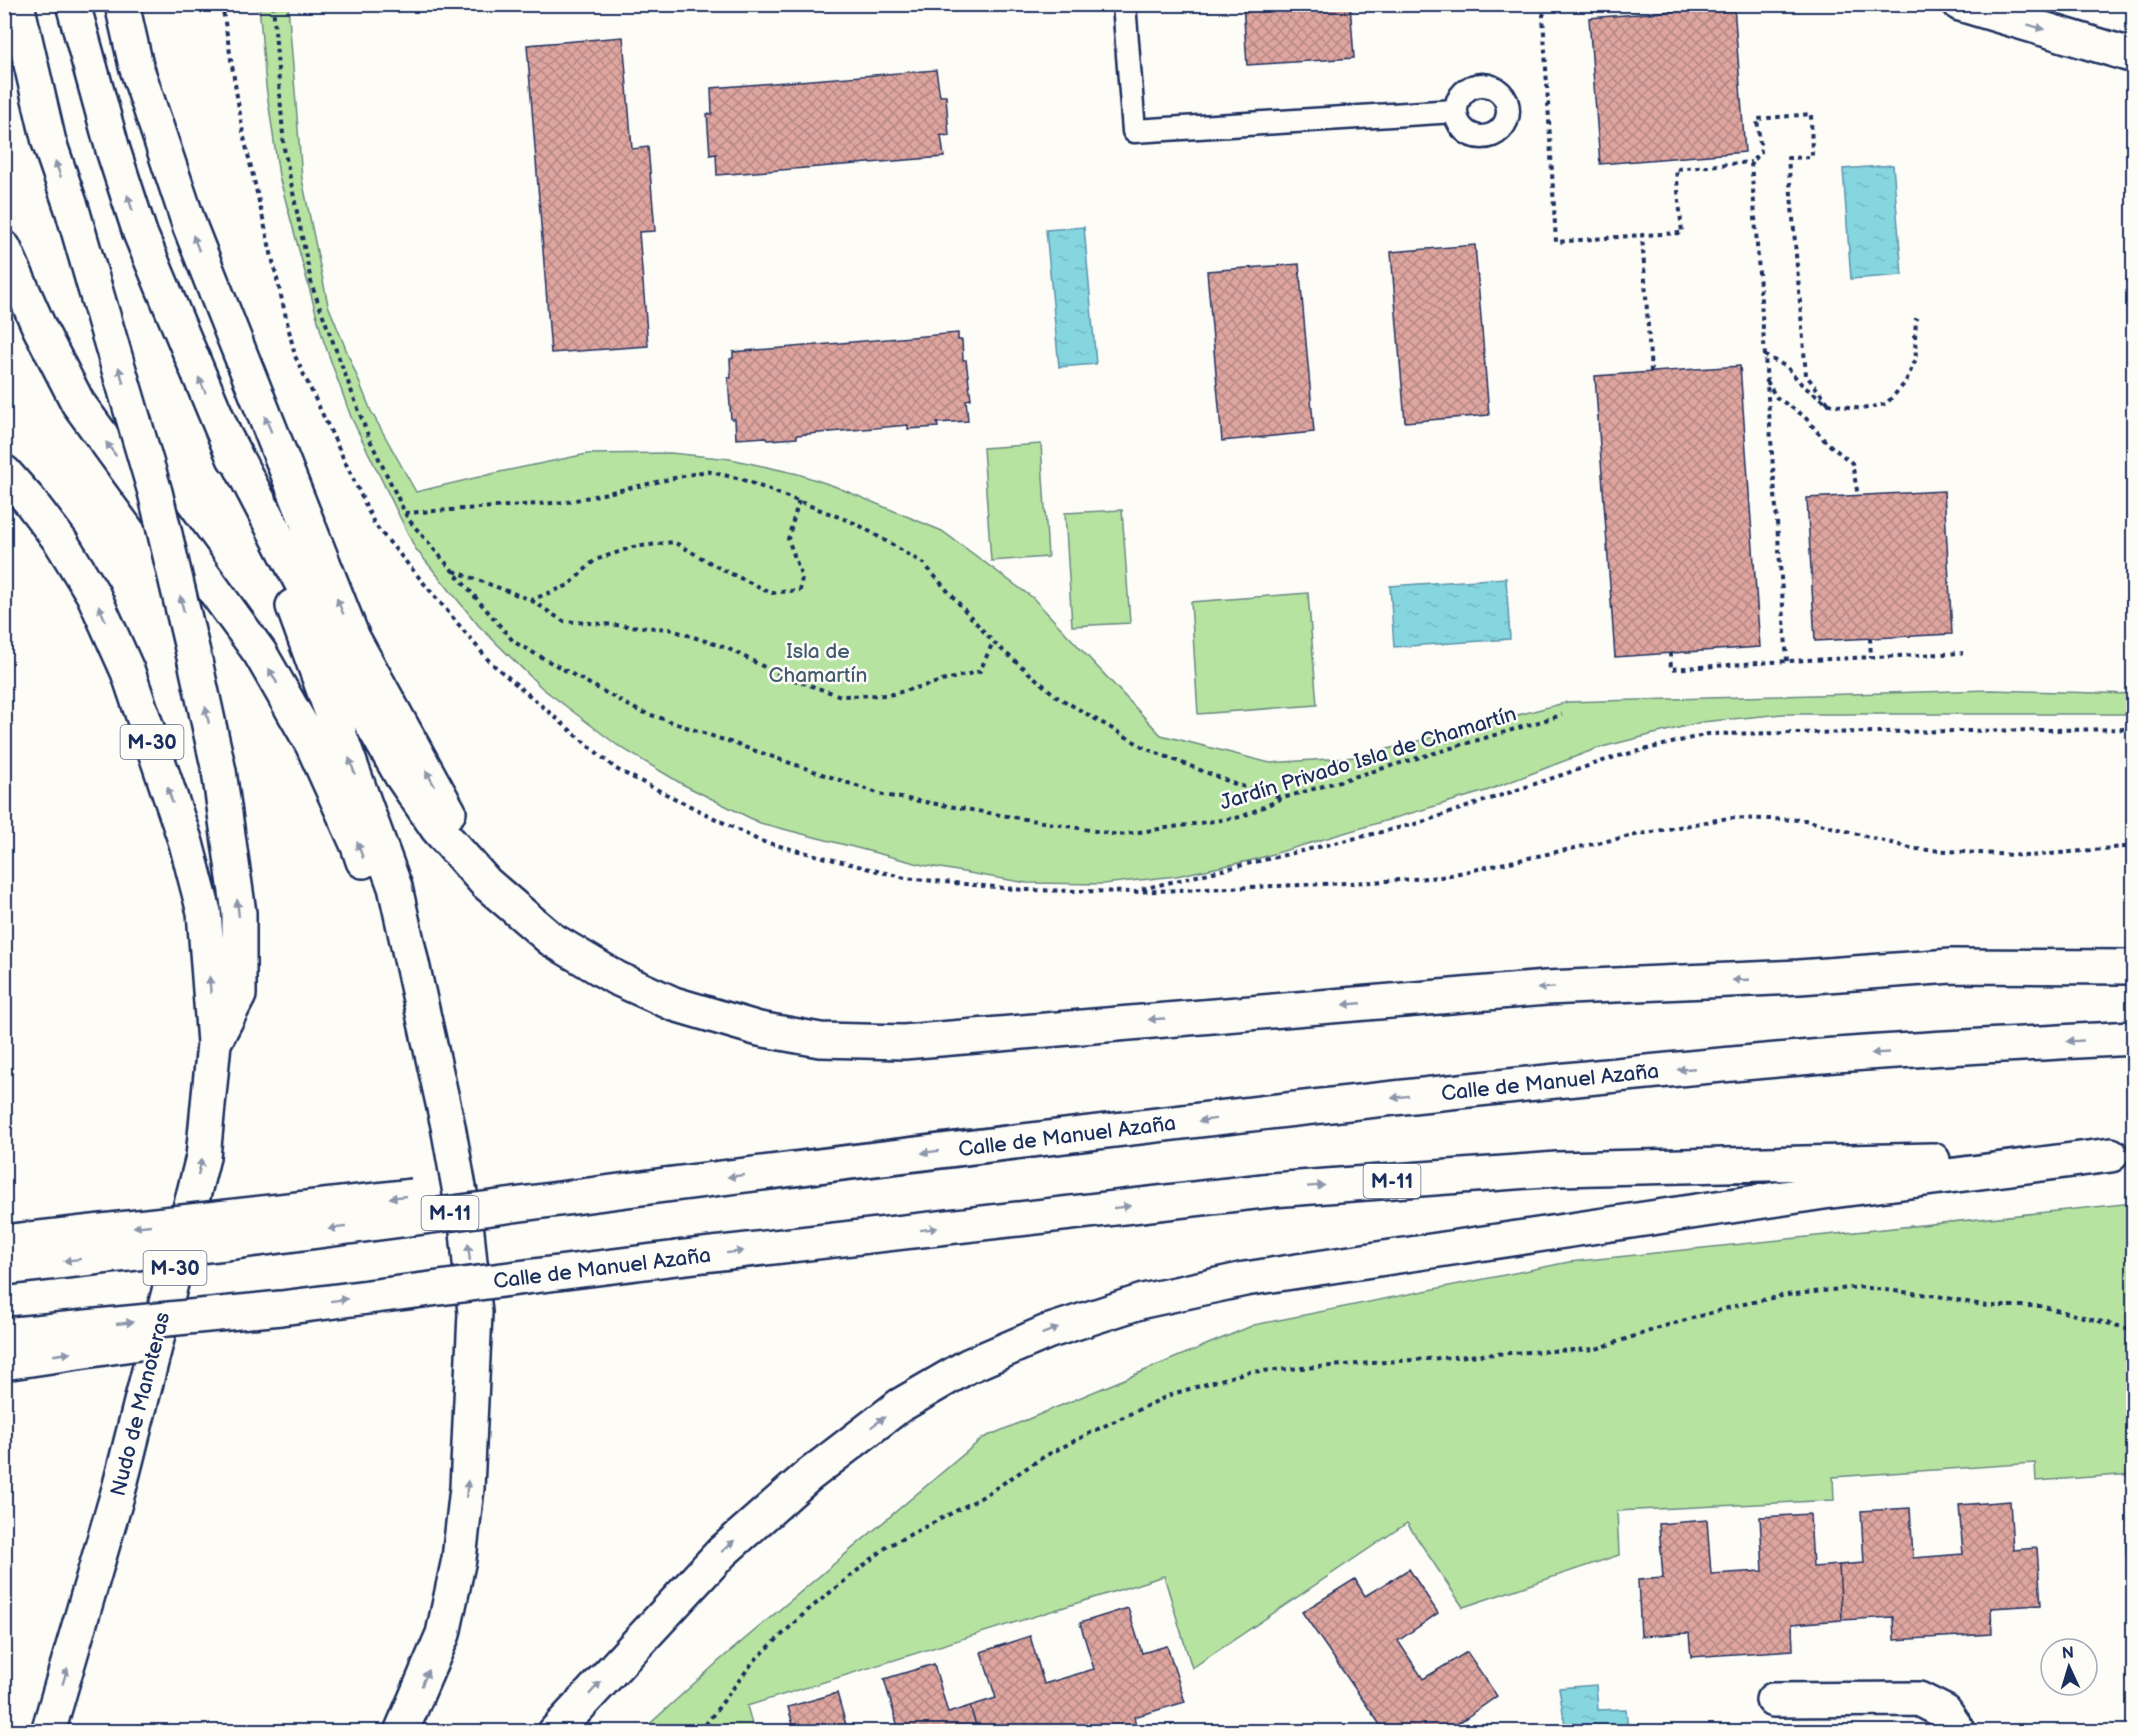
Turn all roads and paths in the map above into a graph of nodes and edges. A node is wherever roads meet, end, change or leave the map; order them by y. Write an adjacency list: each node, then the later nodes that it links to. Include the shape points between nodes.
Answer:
1 (17, 4): 42 (main road, one-way to 1, bridge, via 239,995 239,913 219,771 155,492 49,142)
2 (73, 4): 19 (main road, one-way to 2, via 140,233)
3 (122, 4): 36 (main road, one-way to 3, via 487,868 449,811 352,638 190,227 136,66)
4 (222, 4): 37 (path, via 243,133 295,356 375,525 490,662 616,769 760,841 905,878 1024,890)
5 (273, 4): 23 (path, Jardín Privado Isla de Chamartín, via 284,148 312,286 369,438)
6 (1124, 4): 10 (lane, via 1134,131)
7 (1546, 4): 12 (path, via 1556,242)
8 (1962, 5): 9 (main road, one-way to 9)
9 (2133, 56)
10 (1455, 111)
11 (1751, 162): 12 (path, via 1676,168 1682,233); 15 (path); 18 (path, via 1761,152 1757,119 1811,114 1812,157 1788,158 1806,375)
12 (1642, 235): 16 (path)
13 (4, 248): 43 (main road, one-way to 13, via 358,846 312,744 260,653 78,403)
14 (1916, 318): 18 (path, via 1916,359 1905,383 1886,404 1862,409)
15 (1764, 355): 17 (path); 18 (path, via 1787,367 1803,386)
16 (1652, 372)
17 (1766, 379): 21 (path, via 1776,397 1804,416 1852,464); 31 (path)
18 (1828, 404)
19 (226, 438): 36 (main road, via 365,712 401,774 437,828); 43 (main road, one-way to 19, via 395,887 312,656)
20 (4, 472): 42 (main road, Nudo de Manoteras / M-30, one-way to 20, via 204,912 186,843 128,672 93,594 61,542)
21 (1858, 496)
22 (799, 500): 23 (path, via 706,471 567,502); 25 (path, via 788,539 802,577 800,590 772,593 674,542 633,548 595,560 568,585); 27 (path, via 857,524 923,563)
23 (405, 513): 24 (path, Jardín Privado Isla de Chamartín)
24 (451, 570): 25 (path); 34 (path, Jardín Privado Isla de Chamartín, via 514,642 637,710 883,795 1119,835 1241,816)
25 (531, 600): 27 (path, via 563,621 669,629 727,648 780,675 840,696 889,695 980,671)
26 (1870, 638): 30 (path)
27 (993, 642): 34 (path, via 1056,696 1147,749 1238,785)
28 (1670, 653): 31 (path, via 1671,669)
29 (1964, 653): 30 (path)
30 (1871, 658): 31 (path)
31 (1787, 661)
32 (1562, 715): 34 (path, Jardín Privado Isla de Chamartín)
33 (2133, 729): 37 (path, via 1708,734 1615,757 1419,823)
34 (1283, 798)
35 (2133, 846): 37 (path, via 2029,856 1914,849 1804,820 1728,818 1441,877)
36 (486, 883): 39 (main road, one-way to 36, via 1546,988 904,1042 820,1040 759,1029 674,1004 616,978 551,939)
37 (1132, 892)
38 (2133, 967): 39 (main road, via 1952,966)
39 (1799, 977): 40 (main road)
40 (2133, 989)
41 (2133, 1038): 45 (main road, Calle de Manuel Azaña / M-11, one-way to 45, via 1827,1056 1521,1083)
42 (214, 1044): 53 (main road, Nudo de Manoteras / M-30, one-way to 42, via 119,1489 203,1157)
43 (448, 1126): 54 (main road, one-way to 43, via 443,1634 459,1559 467,1488 475,1313 467,1232)
44 (2122, 1155): 48 (main road, Calle de Manuel Azaña / M-11, one-way to 44, bridge, via 1272,1190 1557,1168); 55 (main road, one-way to 44, via 722,1552 808,1476 899,1406 968,1366 1047,1332 1143,1301 1245,1279 1824,1192)
45 (665, 1185): 46 (main road, one-way to 46, bridge, via 568,1178); 47 (main road, Calle de Manuel Azaña / M-11, one-way to 47, bridge)
46 (4, 1242)
47 (4, 1268)
48 (281, 1308): 50 (main road, Calle de Manuel Azaña / M-11, one-way to 48, bridge); 51 (main road, one-way to 48, bridge, via 218,1332)
49 (2133, 1330): 56 (path, via 2040,1306 1987,1306 1860,1287 1786,1295 1735,1306 1596,1348 1248,1372 1172,1394 1100,1428 1045,1456 979,1499 888,1546 807,1611 753,1662)
50 (4, 1335)
51 (4, 1363)
52 (1773, 1700): 57 (main road, via 1919,1700 1945,1712)
53 (48, 1731)
54 (401, 1731)
55 (555, 1731)
56 (700, 1731)
57 (1959, 1731)

